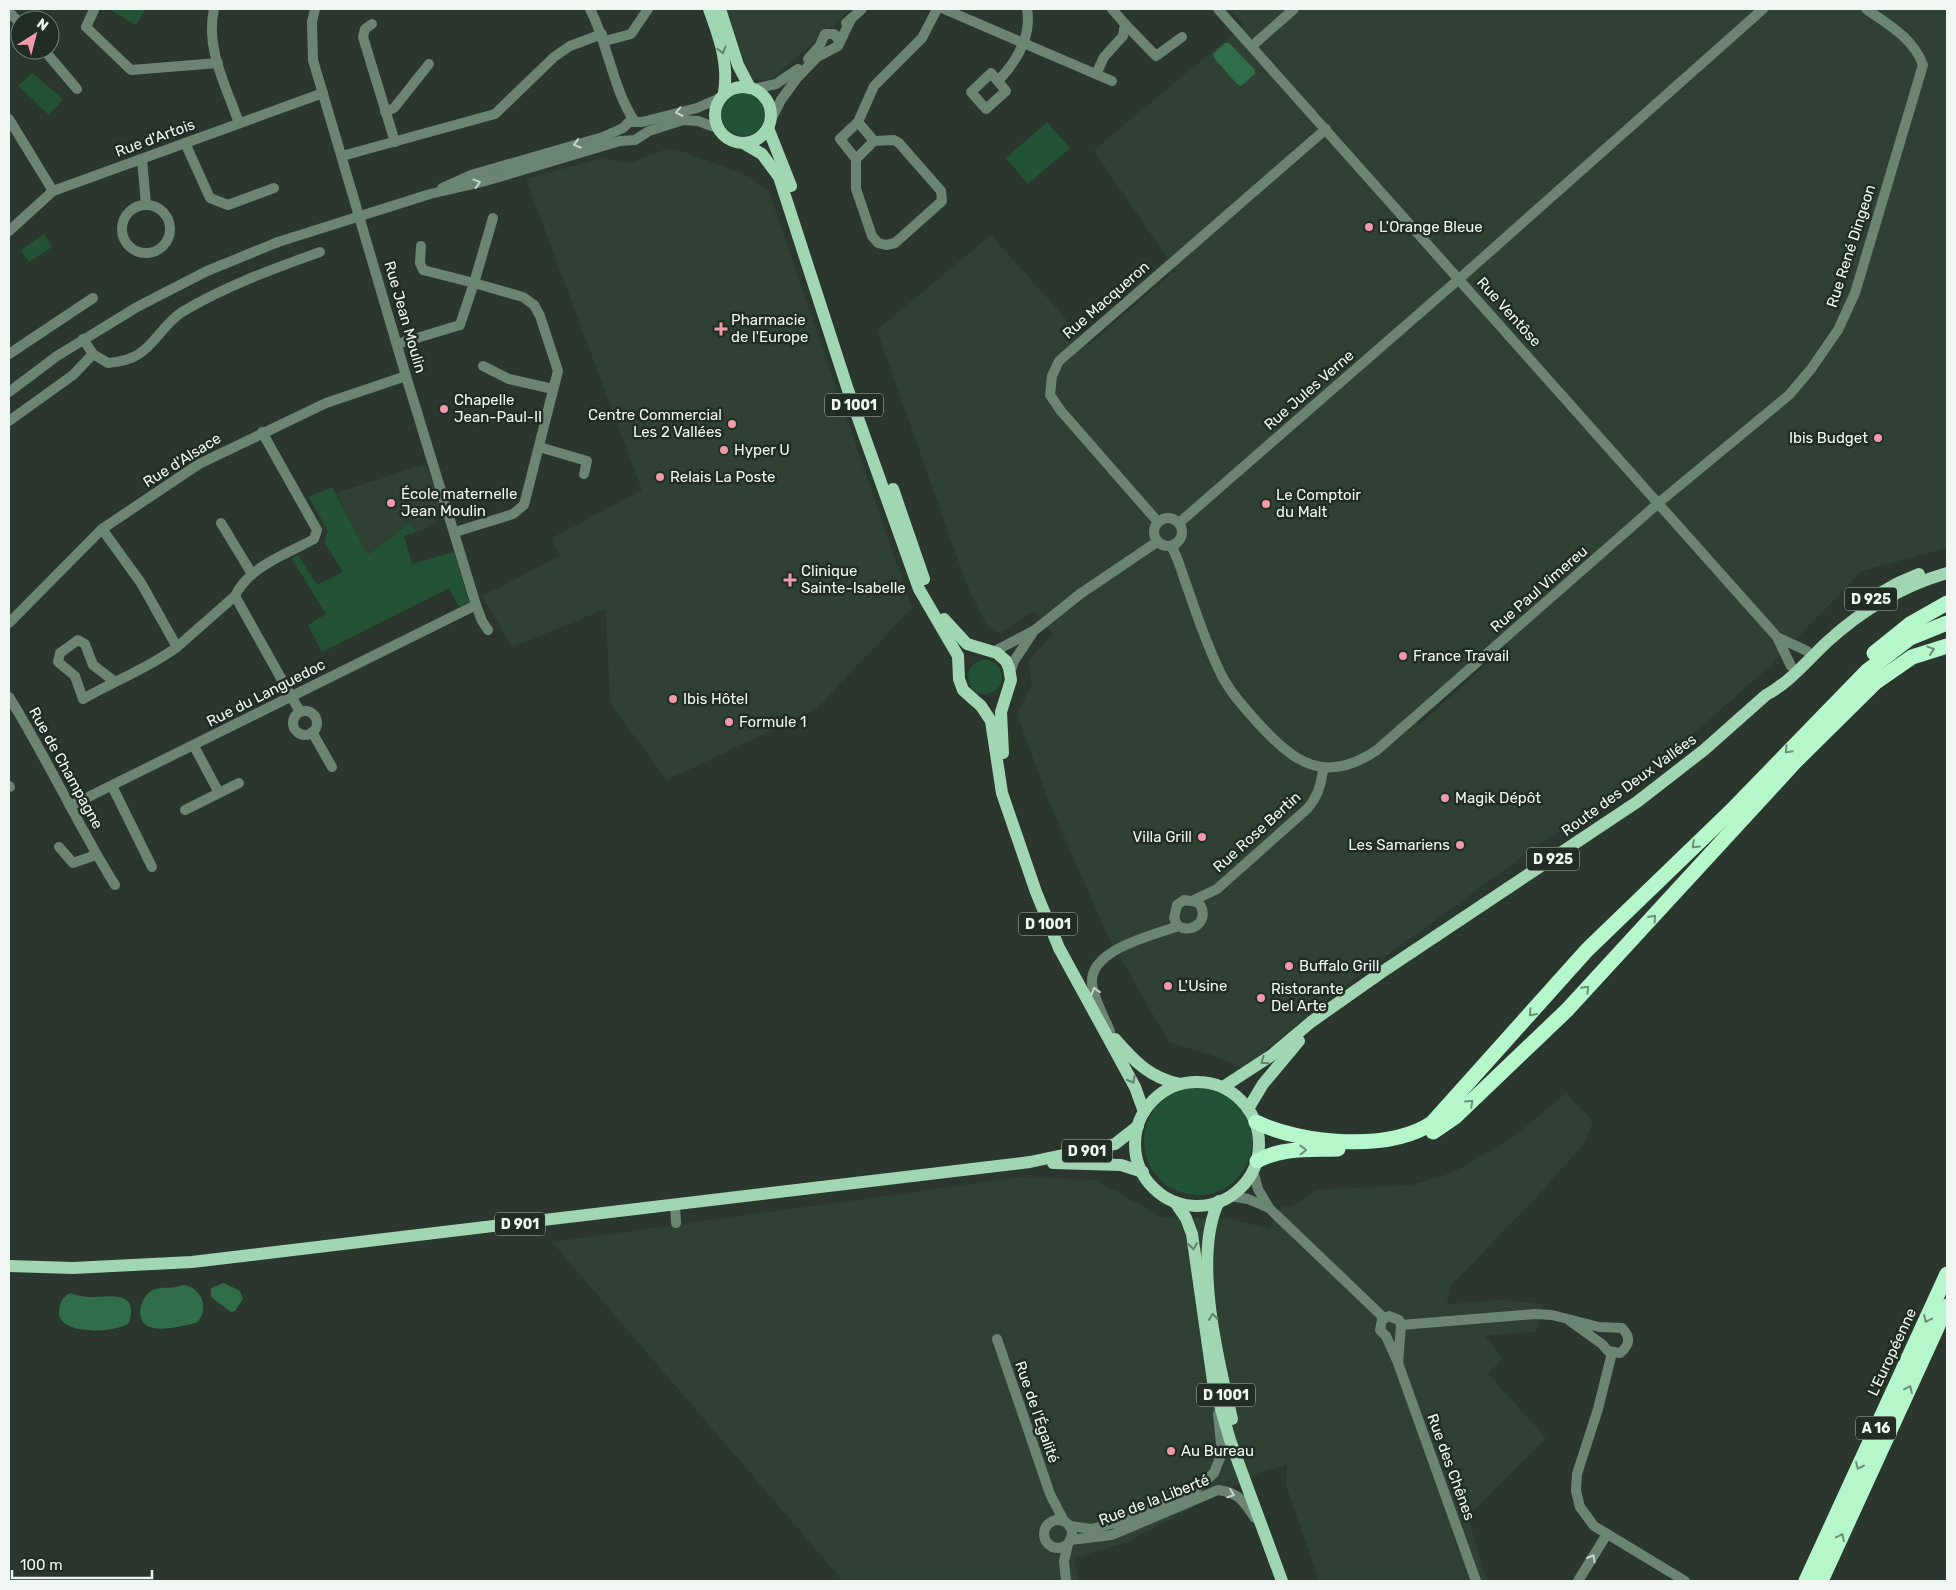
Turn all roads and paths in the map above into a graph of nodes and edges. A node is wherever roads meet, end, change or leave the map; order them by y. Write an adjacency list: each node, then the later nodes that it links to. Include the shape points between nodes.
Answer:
1 (214, 9): 29 (street, via 210,24 212,48)
2 (315, 9): 36 (street, Rue Jean Moulin, via 313,60)
3 (590, 9): 22 (street)
4 (648, 9): 22 (street, via 631,34)
5 (709, 9): 37 (main road, one-way to 37, via 726,65)
6 (720, 9): 34 (main road, via 738,65)
7 (862, 9): 17 (street)
8 (937, 9): 40 (street, via 922,38 874,86)
9 (944, 9): 25 (street)
10 (1028, 9): 25 (street, via 1029,22)
11 (1112, 9): 19 (street)
12 (1218, 9): 26 (street, Rue Ventôse)
13 (1294, 9): 26 (street)
14 (1763, 9): 64 (street)
15 (1866, 9): 79 (street, Rue René Dingeon, via 1908,39 1923,65 1855,293 1838,330 1789,395)
16 (94, 10): 29 (street, via 86,27 131,70)
17 (851, 19): 20 (street); 23 (street)
18 (372, 24): 38 (street, via 365,29 363,37)
19 (1125, 24): 21 (street, via 1156,56); 31 (street, via 1123,36 1104,57)
20 (831, 33): 23 (street); 24 (street, via 823,36)
21 (1182, 37)
22 (604, 38): 43 (street); 49 (street, via 570,46 554,57 495,114)
23 (839, 40): 27 (street, via 836,48)
24 (821, 41): 27 (street); 34 (street, via 795,72 776,84)
25 (1024, 43): 31 (street); 32 (street, via 1013,65)
26 (1252, 46): 45 (street, Rue Ventôse)
27 (828, 50): 42 (street, via 789,87)
28 (52, 60): 35 (street)
29 (218, 63): 41 (street)
30 (430, 64): 38 (street, via 394,108)
31 (1096, 74): 33 (street)
32 (998, 81)
33 (1112, 82)
34 (752, 88): 37 (main road, via 736,87); 42 (main road, via 766,99 771,112)
35 (76, 89)
36 (323, 93): 41 (street, Rue d'Artois); 52 (street, Rue Jean Moulin)
37 (722, 96): 43 (street, one-way to 43, via 697,108); 44 (main road, via 714,113)
38 (386, 112): 49 (street)
39 (9, 119): 56 (street)
40 (858, 122): 48 (street); 54 (street, via 840,139)
41 (239, 123): 50 (street, Rue d'Artois)
42 (770, 124): 51 (main road, via 759,139); 101 (main road, D 1001, via 834,325 926,586 937,610 956,634 967,644)
43 (630, 125): 46 (street, via 641,128); 47 (street, via 624,136); 57 (street, one-way to 57, via 603,137 471,175)
44 (717, 128): 46 (street, via 683,120); 51 (main road, via 729,140)
45 (1326, 128): 64 (street, Rue Ventôse); 80 (street, Rue Macqueron, via 1059,361 1052,376 1050,395 1061,411)
46 (640, 136): 47 (street)
47 (629, 140): 57 (street, one-way to 47)
48 (874, 141): 54 (street); 54 (street, via 894,140 899,143 942,195 942,200 895,243 878,243 872,236 856,189)
49 (395, 142): 52 (street)
50 (186, 143): 53 (street, Rue d'Artois); 55 (street, via 210,198 228,205)
51 (745, 144): 104 (main road, D 1001, via 762,154 774,169 786,194 845,380 906,555 924,601 958,656)
52 (342, 156): 59 (street, Rue Jean Moulin)
53 (142, 159): 56 (street, Rue d'Artois); 58 (street)
54 (856, 159)
55 (274, 188)
56 (53, 191): 61 (street, Rue d'Artois)
57 (430, 194): 59 (street)
58 (146, 205): 58 (street, via 126,215 122,229 132,248 147,253 162,247 169,233 166,217 161,211)
59 (359, 215): 67 (street, via 278,242 207,271); 68 (street, Rue Jean Moulin)
60 (492, 218): 65 (street)
61 (9, 231)
62 (421, 246): 65 (street, via 423,270)
63 (320, 252): 70 (street, via 246,280 180,313 145,350 130,359 108,363)
64 (1459, 279): 79 (street, Rue Ventôse); 82 (street, Rue Jules Verne)
65 (474, 283): 68 (street, via 460,325); 73 (street, via 523,297 534,305 558,372)
66 (93, 298): 69 (street)
67 (83, 339): 70 (street); 74 (street)
68 (397, 344): 72 (street, Rue Jean Moulin)
69 (9, 354)
70 (93, 354): 75 (street, via 73,375)
71 (483, 366): 73 (street, via 509,379)
72 (406, 376): 76 (street, Rue d'Alsace, via 326,403); 84 (street, Rue Jean Moulin)
73 (553, 389): 77 (street)
74 (9, 392)
75 (9, 421)
76 (262, 432): 83 (street, Rue d'Alsace, via 199,464); 89 (street, via 317,535)
77 (539, 447): 78 (street, via 587,460); 84 (street, via 524,505 513,514)
78 (584, 474)
79 (1659, 504): 98 (street, Rue Ventôse); 118 (street, Rue Paul Vimereu, via 1377,750 1352,764)
80 (1158, 522): 82 (street, via 1171,518); 85 (street, via 1154,532)
81 (221, 523): 89 (street)
82 (1179, 523): 86 (street, via 1181,538)
83 (102, 529): 93 (street, Rue d'Alsace); 100 (street, via 141,583)
84 (455, 532): 92 (street, Rue Jean Moulin)
85 (1157, 542): 86 (street); 96 (street, via 1084,591)
86 (1172, 546): 118 (street, Rue Paul Vimereu, via 1228,688 1289,754 1300,761)
87 (1947, 565): 102 (main road, Route des Deux Vallées / D 925, via 1898,583 1858,606)
88 (1947, 573): 108 (main road, Route des Deux Vallées / D 925, via 1914,585 1867,610 1829,640 1778,689)
89 (252, 574): 90 (street, via 240,585)
90 (235, 596): 100 (street); 110 (street)
91 (1947, 603): 113 (highway, via 1910,624 1874,653)
92 (476, 605): 95 (street, Rue Jean Moulin); 110 (street, Rue du Languedoc)
93 (9, 623)
94 (1947, 623): 113 (highway, via 1910,638 1887,654)
95 (488, 630)
96 (1035, 630): 101 (street); 105 (street, via 1014,660)
97 (1947, 630): 115 (highway, via 1911,647 1869,679)
98 (1776, 637): 102 (street, Rue Ventôse); 103 (street, Rue Ventôse)
99 (1947, 646): 115 (highway, one-way to 99, via 1895,667 1912,657)
100 (177, 647): 106 (street, via 162,659)
101 (988, 651): 104 (main road, via 967,658); 105 (main road, via 1006,661)
102 (1807, 651): 103 (main road, Route des Deux Vallées / D 925)
103 (1791, 666): 108 (main road, Route des Deux Vallées / D 925)
104 (960, 671): 111 (main road, via 963,690)
105 (1010, 672): 107 (main road)
106 (114, 681): 106 (street, via 83,699 75,676 58,662 60,653 78,640 85,644 93,665)
107 (1007, 691): 111 (main road, via 994,701); 124 (main road, D 1001, via 1001,712)
108 (1766, 695): 133 (main road, Route des Deux Vallées / D 925, via 1704,750 1637,802 1382,972)
109 (9, 697): 122 (street, Rue de Champagne)
110 (292, 697): 112 (street); 116 (street, Rue du Languedoc)
111 (975, 700): 124 (main road, D 1001, via 991,721 1002,793)
112 (300, 712): 114 (street, via 311,713 315,717); 114 (street, via 293,720 293,726 301,734)
113 (1813, 724): 140 (highway, one-way to 140, via 1730,812 1587,950 1432,1123 1396,1139 1344,1141 1320,1140 1267,1128)
114 (312, 732): 117 (street)
115 (1812, 744): 143 (highway, one-way to 115, via 1270,1154 1286,1150 1380,1148 1409,1142 1431,1133 1455,1117 1574,1002)
116 (194, 746): 120 (street, Rue du Languedoc); 121 (street)
117 (332, 767)
118 (1323, 767): 129 (street, Rue Rose Bertin, via 1320,787 1312,804)
119 (239, 784): 121 (street)
120 (112, 786): 122 (street, Rue du Languedoc); 127 (street)
121 (219, 793): 123 (street)
122 (70, 806): 126 (street, Rue de Champagne)
123 (185, 810)
124 (1011, 819): 134 (main road, D 1001, via 1059,948)
125 (59, 847): 126 (street, via 73,863)
126 (96, 854): 128 (street, Rue de Champagne)
127 (152, 867)
128 (115, 885)
129 (1216, 889): 130 (street, Rue Rose Bertin); 131 (street, Rue Rose Bertin)
130 (1194, 900): 131 (street); 132 (street, via 1176,904 1174,918)
131 (1202, 910): 132 (street, via 1202,920 1196,927)
132 (1178, 926): 135 (street, one-way to 132, via 1093,987 1098,963 1108,953)
133 (1331, 1010): 137 (main road, Route des Deux Vallées / D 925, one-way to 137); 138 (main road, Route des Deux Vallées / D 925, via 1276,1067)
134 (1100, 1022): 135 (main road, D 1001); 139 (main road, D 1001, one-way to 139, via 1135,1087)
135 (1112, 1037): 136 (main road, D 1001, via 1146,1071)
136 (1180, 1084): 137 (main road, via 1201,1082); 139 (main road, via 1157,1097)
137 (1223, 1088): 138 (main road)
138 (1248, 1109): 140 (main road)
139 (1144, 1112): 141 (main road)
140 (1256, 1122): 143 (main road, via 1259,1140)
141 (1138, 1126): 142 (main road, D 901, via 1115,1144); 144 (main road, via 1136,1152)
142 (1030, 1162): 144 (main road, D 901, via 1121,1165); 147 (main road, D 901)
143 (1255, 1166): 145 (main road, via 1242,1187); 148 (street, via 1258,1188)
144 (1143, 1172): 146 (main road, via 1157,1190)
145 (1224, 1199): 146 (main road, via 1197,1205); 148 (street, via 1248,1200); 172 (main road, D 1001, one-way to 145, via 1234,1426 1222,1380 1207,1269 1207,1234 1211,1216)
146 (1175, 1202): 162 (main road, D 1001, one-way to 162, via 1192,1234)
147 (675, 1205): 149 (street); 150 (main road, D 901, via 192,1262 82,1268)
148 (1269, 1208): 153 (street)
149 (676, 1222)
150 (9, 1266)
151 (1947, 1273): 176 (highway, L'Européenne / A 16, one-way to 176)
152 (1947, 1306): 177 (highway, L'Européenne / A 16, one-way to 152)
153 (1384, 1318): 156 (street, via 1394,1316); 157 (street, via 1380,1327)
154 (1570, 1321): 155 (street); 156 (street, via 1535,1314); 159 (street)
155 (1608, 1328): 159 (street, via 1602,1336); 160 (street, via 1622,1328 1629,1341 1620,1353)
156 (1400, 1329): 157 (street, via 1393,1337); 161 (street, Rue des Chênes)
157 (1386, 1336): 161 (street, Rue des Chênes)
158 (997, 1339): 163 (street, Rue de l'Égalité)
159 (1602, 1344): 160 (street)
160 (1612, 1353): 167 (street, via 1577,1474 1576,1490 1584,1515)
161 (1398, 1363): 173 (street, Rue des Chênes)
162 (1213, 1381): 164 (street, Rue de la Liberté, via 1222,1453 1214,1473 1205,1482 1195,1490 1120,1522 1091,1529); 166 (main road, D 1001, via 1230,1440)
163 (1050, 1494): 164 (street, Rue de l'Égalité); 165 (street, Rue de l'Égalité)
164 (1067, 1524): 165 (street, via 1056,1520); 168 (street, via 1072,1532)
165 (1046, 1525): 169 (street, via 1043,1536)
166 (1262, 1526): 168 (street, Rue de la Liberté, one-way to 166, via 1112,1535 1218,1490 1241,1497); 171 (main road, D 1001)
167 (1607, 1534): 174 (street, one-way to 167); 175 (street)
168 (1069, 1542): 169 (street, via 1060,1549); 170 (street, via 1064,1561)
169 (1051, 1547): 170 (street)
170 (1065, 1579)
171 (1282, 1581)
172 (1290, 1581)
173 (1476, 1581)
174 (1578, 1581)
175 (1685, 1581)
176 (1806, 1581)
177 (1821, 1581)

